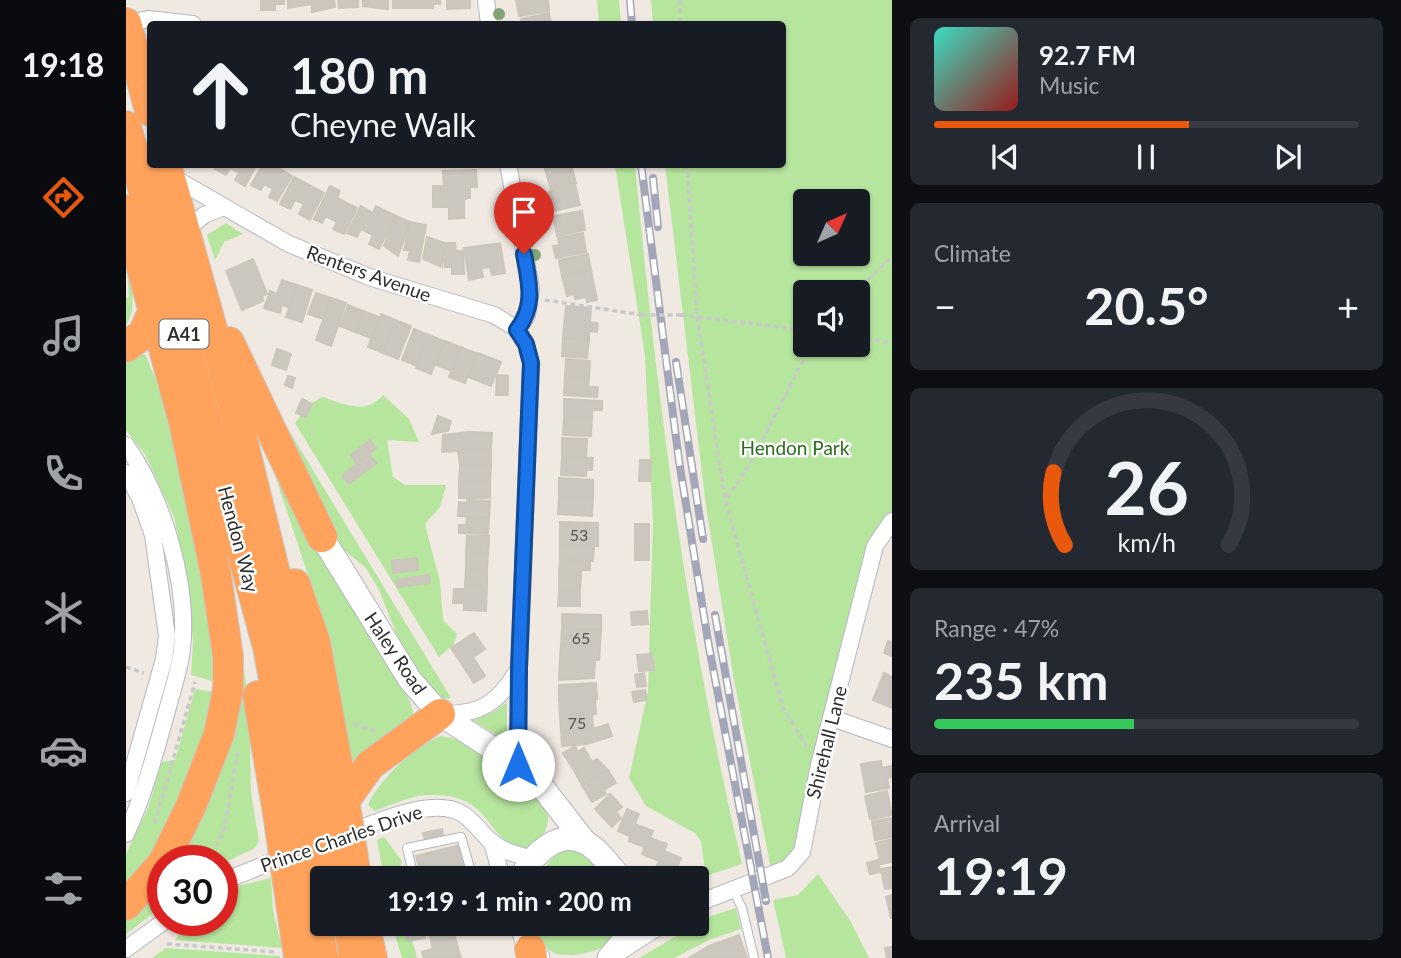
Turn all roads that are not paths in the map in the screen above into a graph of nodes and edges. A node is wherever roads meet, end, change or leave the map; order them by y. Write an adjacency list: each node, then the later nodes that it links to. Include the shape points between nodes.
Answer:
1 (486, 0): 3 (street)
2 (166, 21): 4 (street)
3 (489, 21)
4 (126, 23): 5 (highway)
5 (147, 100)
6 (126, 127): 28 (highway, Hendon Way / A41, via 240,542 251,656)
7 (509, 168): 14 (street, via 537,299)
8 (168, 170): 9 (street, Renters Avenue); 11 (highway, Hendon Way / A41)
9 (223, 207): 11 (street); 14 (street, Renters Avenue, via 289,244 372,278 494,315)
10 (126, 211): 13 (highway)
11 (185, 231): 12 (highway, Hendon Way / A41)
12 (199, 283): 20 (highway); 28 (highway, Hendon Way / A41, via 293,646)
13 (152, 314): 15 (highway, via 142,334); 33 (highway, via 184,422 228,656 228,690 219,734)
14 (517, 330): 21 (street, via 531,363)
15 (126, 347)
16 (126, 445): 19 (street, via 153,488)
17 (126, 473): 19 (street)
18 (892, 521): 23 (street, Shirehall Lane, via 875,546)
19 (161, 536): 26 (street, via 167,646); 29 (street, via 178,588 182,647 149,779)
20 (322, 537): 22 (street, Haley Road, via 410,680)
21 (519, 668): 22 (street, via 503,694 489,706 475,712); 25 (street)
22 (440, 714): 25 (street, Haley Road); 28 (highway, via 370,765)
23 (832, 718): 24 (street); 44 (street, Shirehall Lane, via 802,852 788,868)
24 (892, 739)
25 (518, 765): 27 (street, Haley Road, via 539,783)
26 (126, 793)
27 (554, 805): 31 (street); 32 (street, Haley Road)
28 (319, 813): 34 (highway, Hendon Way / A41, bridge); 35 (highway, A41, bridge); 53 (highway, A41, bridge); 55 (highway, Hendon Way / A41, bridge)
29 (126, 834)
30 (492, 842): 38 (street); 39 (street, Prince Charles Drive); 42 (street, Prince Charles Drive, via 460,812 429,808 397,815)
31 (552, 842): 32 (street, via 574,838); 40 (street)
32 (585, 842): 41 (street, Haley Road)
33 (170, 845)
34 (332, 866)
35 (349, 866)
36 (411, 866): 37 (lane, via 407,848 461,837)
37 (469, 866)
38 (499, 866)
39 (524, 866)
40 (530, 866)
41 (609, 866)
42 (238, 876)
43 (147, 881): 46 (highway)
44 (733, 890): 45 (street, Shirehall Lane); 58 (lane)
45 (709, 899)
46 (126, 905)
47 (147, 934): 52 (street)
48 (344, 936): 56 (highway)
49 (367, 936): 57 (highway)
50 (627, 936): 54 (street)
51 (644, 936): 54 (street)
52 (126, 949)
53 (292, 955)
54 (611, 957)
55 (323, 958)
56 (348, 958)
57 (372, 958)
58 (754, 958)

